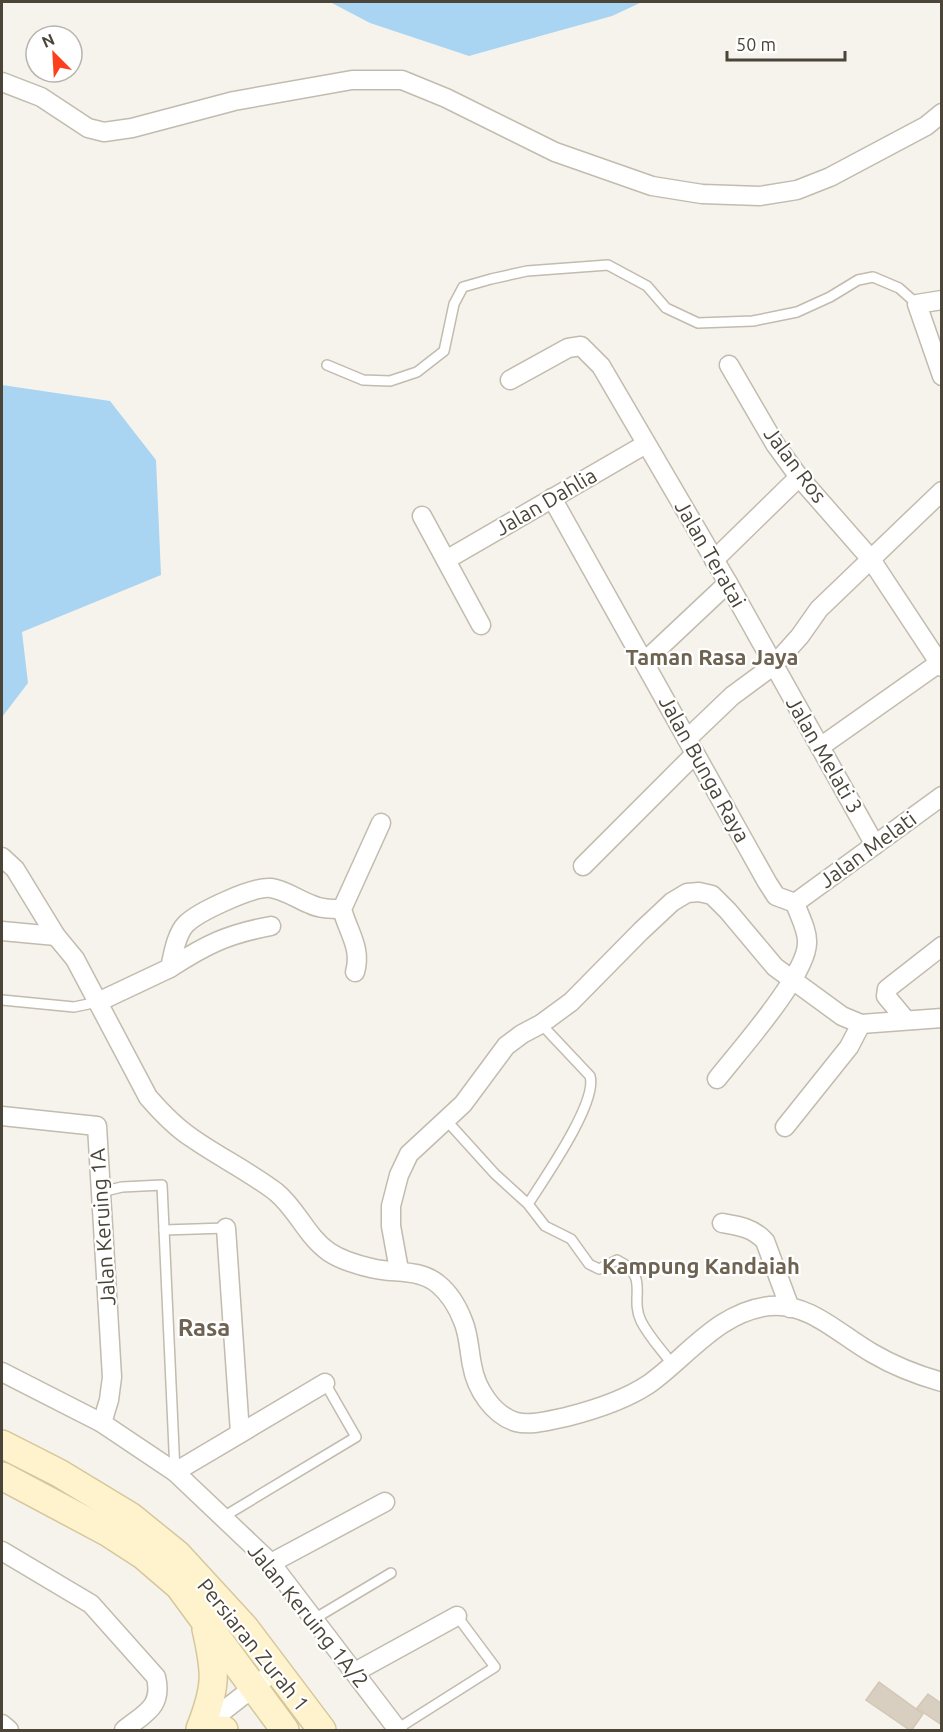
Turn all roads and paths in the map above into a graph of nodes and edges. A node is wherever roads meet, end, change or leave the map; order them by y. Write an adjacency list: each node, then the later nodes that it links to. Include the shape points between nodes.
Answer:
1 (2, 82): 2 (street, via 41,97 88,128 104,132 234,101 352,80 402,80 555,152 652,186 702,194 760,196 797,190 830,177)
2 (942, 114)
3 (942, 300): 4 (street)
4 (917, 304): 5 (lane, via 899,288 873,277 858,280 796,312 753,321 698,323 666,308 647,286 608,265 527,271 463,287 454,304 444,351 417,372 390,381 363,380); 7 (street)
5 (327, 365)
6 (729, 365): 10 (street, Jalan Ros)
7 (942, 376)
8 (510, 380): 9 (street, Jalan Teratai, via 568,348 581,346 601,366)
9 (646, 444): 12 (street, Jalan Dahlia); 16 (street, Jalan Teratai)
10 (799, 477): 14 (street, Jalan Ros); 16 (street)
11 (942, 491): 14 (street)
12 (552, 498): 15 (street, Jalan Dahlia); 19 (street, Jalan Bunga Raya)
13 (422, 516): 15 (street)
14 (870, 558): 20 (street, via 819,609); 21 (street, Jalan Ros)
15 (446, 560): 18 (street)
16 (714, 560): 17 (street, Jalan Teratai)
17 (728, 584): 19 (street); 20 (street, Jalan Teratai)
18 (481, 625)
19 (644, 662): 22 (street, Jalan Bunga Raya)
20 (774, 665): 22 (street, via 732,696); 23 (street, Jalan Melati 3)
21 (940, 665): 23 (street)
22 (691, 747): 28 (street); 29 (street, Jalan Bunga Raya, via 776,896)
23 (820, 747): 26 (street, Jalan Melati 3)
24 (942, 796): 26 (street, Jalan Melati)
25 (381, 823): 30 (street)
26 (876, 845): 29 (street, Jalan Melati)
27 (2, 857): 33 (street, via 15,868)
28 (583, 866)
29 (795, 903): 37 (street, via 807,943)
30 (342, 909): 35 (street, via 311,905 269,888 247,893 213,907 185,925); 36 (street, via 357,950)
31 (271, 926): 35 (street, via 229,936)
32 (2, 931): 33 (street)
33 (56, 936): 39 (street, via 75,959)
34 (942, 946): 41 (street, via 887,989 886,996)
35 (170, 968): 39 (street)
36 (355, 972)
37 (792, 980): 42 (street, via 774,967 712,895 687,893 641,931 571,1002); 43 (street, via 842,1016); 44 (street)
38 (2, 1000): 39 (lane, via 74,1007)
39 (98, 1002): 53 (street, via 148,1097 163,1114 190,1137 276,1192 329,1252 371,1268)
40 (942, 1018): 41 (street)
41 (906, 1020): 43 (street)
42 (541, 1024): 46 (street, via 506,1046); 49 (lane, via 592,1081 574,1130)
43 (861, 1024): 47 (street, via 849,1047)
44 (717, 1079)
45 (2, 1116): 48 (street, Jalan Keruing 1A, via 97,1126)
46 (447, 1121): 49 (lane); 53 (street, via 409,1154 399,1175 391,1206 391,1226)
47 (785, 1127)
48 (101, 1192): 52 (lane, via 162,1185); 59 (street, Jalan Keruing 1A, via 112,1377)
49 (528, 1204): 55 (lane, via 544,1226 571,1239 594,1268 617,1260 632,1271 639,1283 640,1320)
50 (722, 1223): 54 (street, via 757,1232 765,1241)
51 (226, 1228): 52 (lane); 60 (street)
52 (164, 1230): 62 (lane)
53 (399, 1270): 55 (street, via 422,1275 451,1298 464,1322 472,1368 483,1393 495,1411 517,1422 546,1421 611,1403 648,1384)
54 (790, 1308): 55 (street, via 770,1306 743,1314 718,1326); 57 (street, via 825,1322 912,1373)
55 (672, 1364)
56 (2, 1372): 59 (street, Jalan Keruing 1A/2)
57 (942, 1382)
58 (325, 1383): 60 (street); 65 (lane, via 356,1437)
59 (102, 1423): 62 (street, Jalan Keruing 1A/2)
60 (240, 1433): 62 (street)
61 (2, 1444): 72 (main road, Persiaran Zurah 1, via 130,1516 177,1554)
62 (175, 1472): 65 (street, Jalan Keruing 1A/2)
63 (2, 1476): 70 (main road, Persiaran Zurah 1, via 144,1556 179,1586)
64 (385, 1502): 67 (street)
65 (223, 1517): 67 (street, Jalan Keruing 1A/2)
66 (2, 1551): 79 (street, via 91,1604 156,1677 159,1690 154,1706)
67 (271, 1563): 71 (street, Jalan Keruing 1A/2)
68 (391, 1573): 71 (lane)
69 (457, 1616): 73 (street); 77 (lane, via 495,1667)
70 (204, 1618): 74 (main road, Persiaran Zurah 1); 76 (main road, via 215,1668)
71 (314, 1619): 73 (street, Jalan Keruing 1A/2)
72 (277, 1669): 74 (street); 81 (main road, Persiaran Zurah 1)
73 (355, 1672): 77 (street, Jalan Keruing 1A/2)
74 (254, 1688): 76 (street); 80 (main road, Persiaran Zurah 1)
75 (2, 1724): 78 (street)
76 (207, 1730)
77 (397, 1730)
78 (9, 1731)
79 (124, 1731)
80 (285, 1731)
81 (322, 1731)

